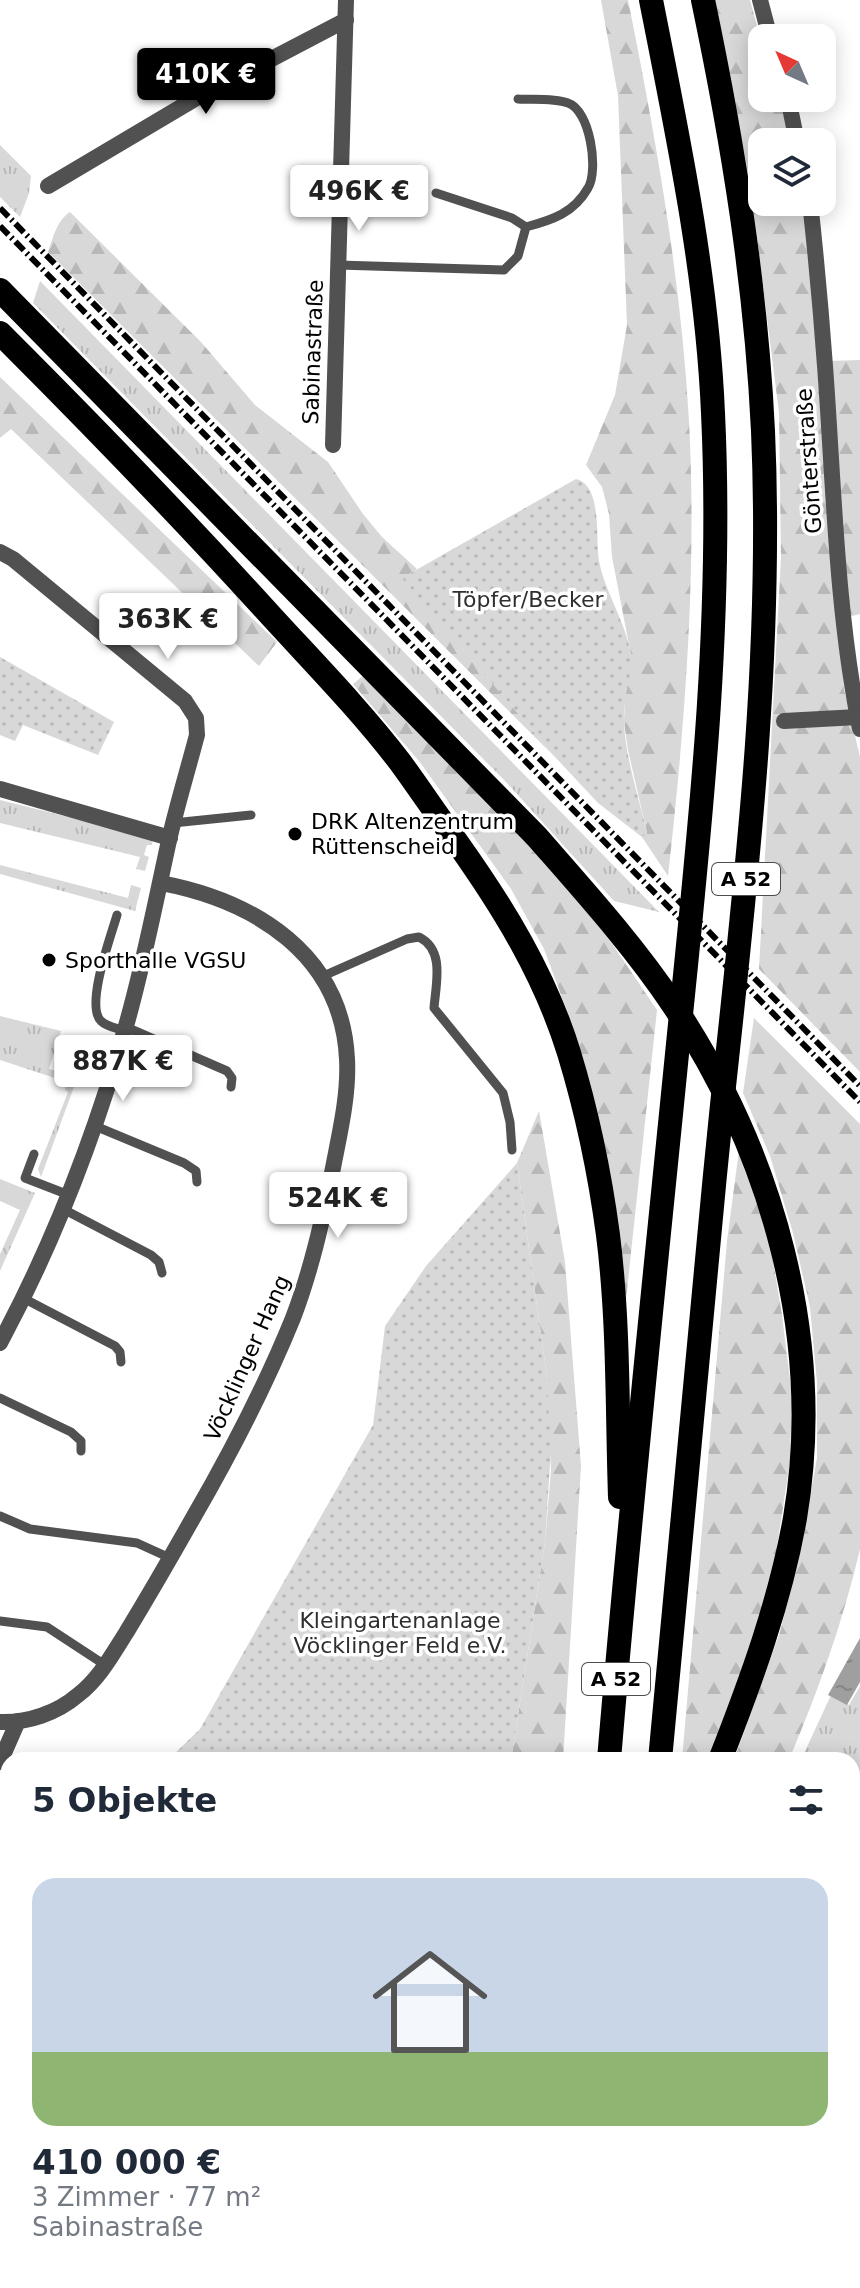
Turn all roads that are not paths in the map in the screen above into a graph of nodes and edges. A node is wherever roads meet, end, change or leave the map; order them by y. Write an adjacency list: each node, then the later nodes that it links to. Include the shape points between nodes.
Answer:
1 (346, 0): 5 (street, Sabinastraße)
2 (651, 0): 40 (highway, A 52, via 690,196 705,321 713,411 715,557 707,758)
3 (703, 0): 47 (highway, A 52, via 749,259 762,411 765,560 746,881)
4 (760, 0): 6 (street)
5 (346, 20): 8 (street, via 193,100); 12 (street, Sabinastraße)
6 (766, 24)
7 (518, 99): 11 (lane, via 571,103 585,117 592,166 591,185 577,203 557,219)
8 (48, 186)
9 (436, 193): 11 (lane)
10 (811, 216): 18 (street, Gönterstraße, via 839,579)
11 (526, 227): 12 (lane, via 518,256 504,270)
12 (338, 265): 15 (street, Sabinastraße)
13 (0, 290): 48 (highway, via 537,837 612,922 712,1068 756,1163 780,1238 801,1365 803,1427 799,1487 772,1616)
14 (0, 333): 40 (highway, via 349,701 496,897 533,963 568,1051 608,1235)
15 (333, 445)
16 (0, 552): 21 (street, via 185,701 196,718 197,735)
17 (784, 721): 18 (street, Gönterstraße)
18 (859, 723)
19 (0, 789): 21 (street)
20 (251, 815): 21 (lane)
21 (172, 830): 22 (street)
22 (161, 883): 24 (street, Vöcklinger Hang, via 233,905 268,923 298,947); 25 (street)
23 (117, 915): 25 (lane, via 95,995 96,1011 105,1024)
24 (321, 977): 28 (lane, via 411,938 428,943 437,959 434,1008 503,1093); 39 (street, Vöcklinger Hang, via 339,1016 347,1071 316,1246 271,1368)
25 (126, 1029): 26 (lane, via 227,1071); 27 (street)
26 (231, 1087)
27 (95, 1126): 30 (lane, via 184,1163 196,1171); 31 (street)
28 (512, 1150)
29 (34, 1154): 31 (lane, via 25,1178)
30 (197, 1182)
31 (66, 1202): 32 (lane, via 151,1255); 33 (street)
32 (162, 1273)
33 (23, 1298): 34 (street); 35 (lane, via 115,1346)
34 (0, 1343)
35 (121, 1362)
36 (0, 1398): 37 (lane, via 71,1432 81,1441)
37 (81, 1451)
38 (0, 1516): 39 (lane, via 30,1529 137,1543)
39 (170, 1558): 42 (street, Vöcklinger Hang)
40 (624, 1598): 46 (highway, A 52)
41 (0, 1621): 42 (lane, via 47,1627)
42 (105, 1665): 43 (street, Vöcklinger Hang, via 68,1702)
43 (18, 1721): 44 (street, Vöcklinger Hang); 45 (street)
44 (0, 1722)
45 (4, 1752)
46 (610, 1752)
47 (661, 1752)
48 (723, 1752)

